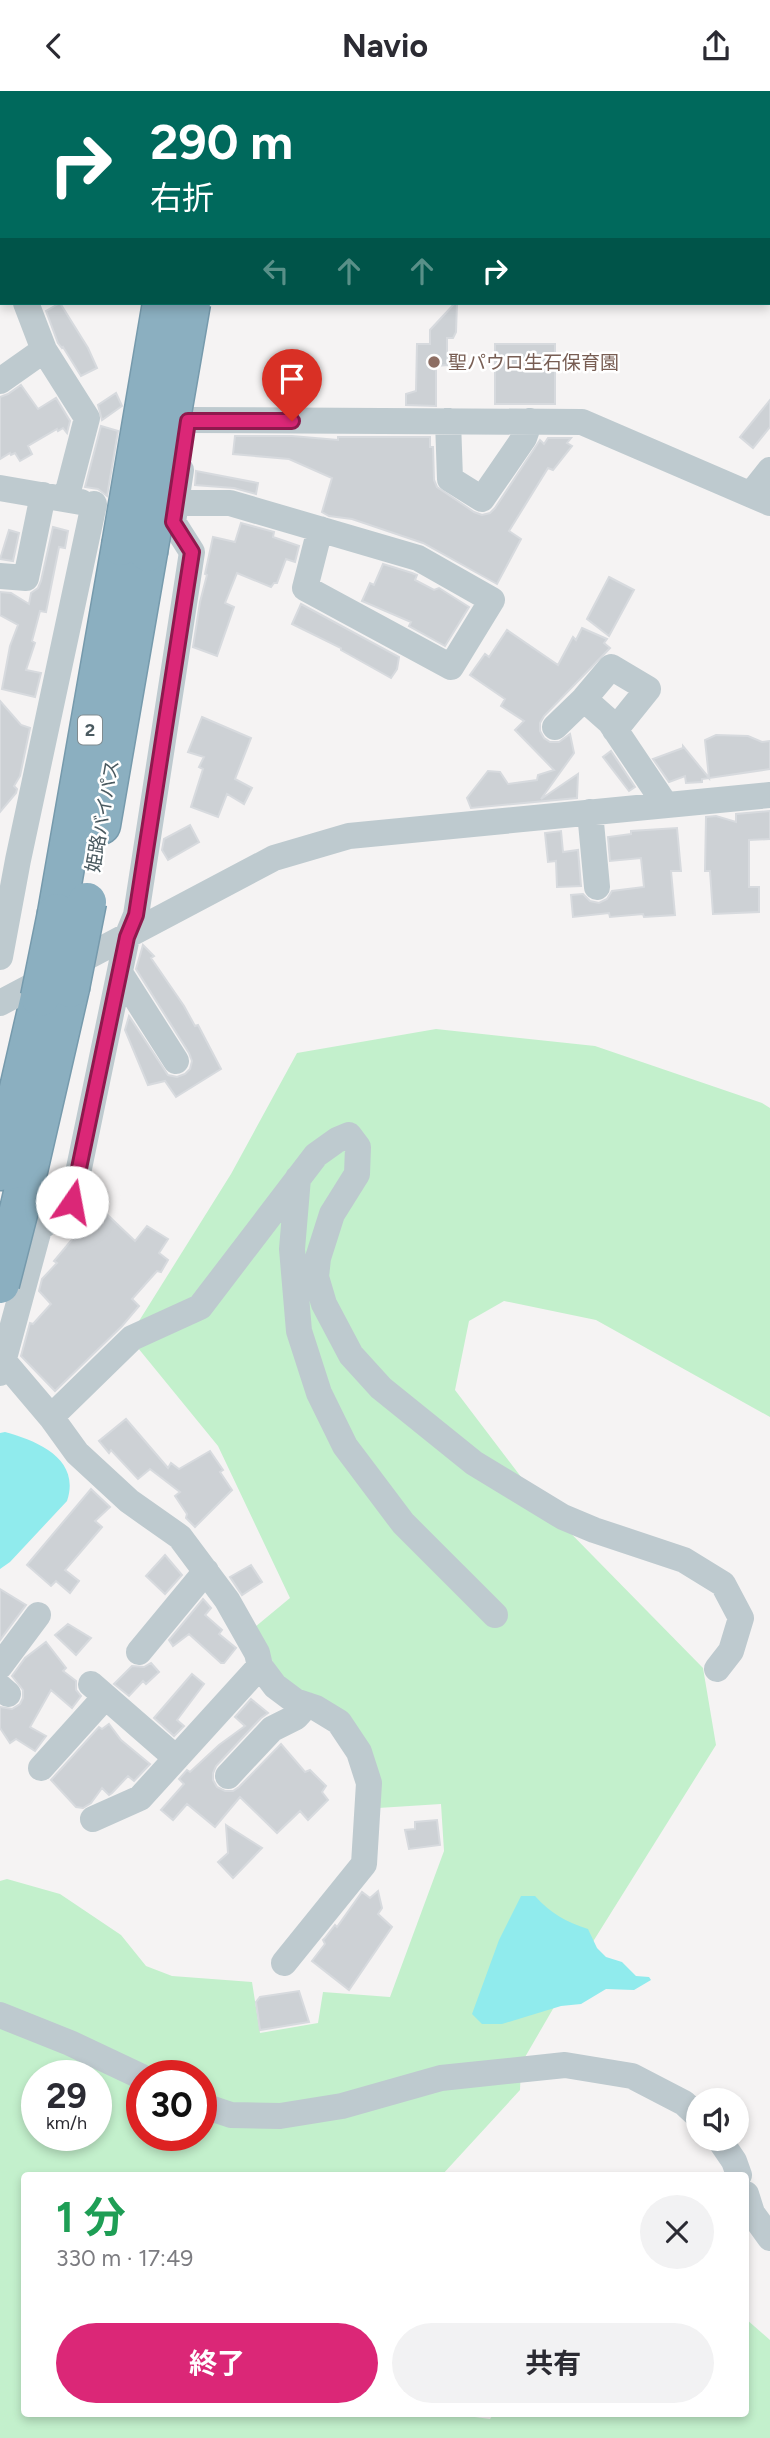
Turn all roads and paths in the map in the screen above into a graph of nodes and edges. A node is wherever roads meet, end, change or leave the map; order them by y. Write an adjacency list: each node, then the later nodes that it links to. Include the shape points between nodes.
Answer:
1 (27, 305): 5 (street)
2 (162, 305): 17 (highway, 姫路バイパス / 2, bridge)
3 (191, 305): 17 (highway, 姫路バイパス / 2, bridge)
4 (210, 305): 7 (street)
5 (44, 350): 6 (street); 12 (street, via 87,418)
6 (0, 380)
7 (188, 421): 8 (street); 15 (street)
8 (448, 421): 9 (street); 9 (street, via 450,479 482,499 524,438)
9 (530, 421): 13 (street, via 582,422)
10 (770, 470): 13 (street)
11 (0, 488): 12 (street)
12 (54, 497): 14 (street); 18 (street, via 26,577)
13 (760, 498)
14 (94, 504): 15 (street); 25 (street)
15 (174, 512): 16 (street, via 230,502); 27 (street, via 192,552 136,915)
16 (320, 529): 16 (street, via 418,558 492,600 451,667 305,588)
17 (134, 549): 30 (highway, 姫路バイパス / 2, bridge)
18 (0, 576)
19 (584, 699): 20 (street); 21 (street); 21 (street, via 611,667 648,689)
20 (555, 727)
21 (615, 730): 23 (street)
22 (770, 795): 23 (street)
23 (665, 804): 24 (street)
24 (590, 812): 26 (street); 27 (street, via 349,836 274,858)
25 (9, 852): 28 (street)
26 (597, 887)
27 (127, 937): 29 (street); 31 (street)
28 (0, 957)
29 (120, 973): 32 (street); 35 (street, via 72,1202)
30 (55, 993): 33 (highway, 姫路バイパス / 2); 35 (highway, 姫路バイパス / 2)
31 (0, 1003)
32 (176, 1061)
33 (0, 1171)
34 (298, 1178): 38 (street, via 200,1307 132,1338); 40 (street, via 292,1249 299,1331 319,1393 345,1446 403,1523); 45 (street, via 316,1155 337,1140 349,1135 358,1147 357,1174 332,1214 316,1277 324,1304 351,1355 381,1388 474,1462 563,1517 684,1560 723,1584 741,1618 732,1651)
35 (20, 1219): 36 (highway, 姫路バイパス / 2, bridge); 37 (street)
36 (0, 1284)
37 (1, 1363): 38 (street)
38 (51, 1417): 39 (street, via 77,1453 129,1501 180,1537)
39 (206, 1571): 42 (street); 44 (street, via 227,1599)
40 (495, 1615)
41 (38, 1628): 43 (street)
42 (151, 1649)
43 (0, 1666)
44 (260, 1666): 46 (street, via 275,1686); 47 (street)
45 (717, 1669)
46 (307, 1705): 49 (street, via 296,1717 272,1729); 51 (street, via 339,1722 359,1752 369,1783 364,1864)
47 (176, 1758): 48 (street, via 98,1691); 50 (street, via 141,1798)
48 (41, 1768)
49 (229, 1776)
50 (93, 1819)
51 (284, 1963)
52 (0, 2015): 53 (street)
53 (126, 2069)
54 (686, 2105): 55 (street, via 632,2075 565,2065 441,2078 342,2106 280,2116)
55 (217, 2110)
56 (727, 2151): 57 (street)
57 (738, 2172)
58 (749, 2204): 59 (street)
59 (770, 2238)

